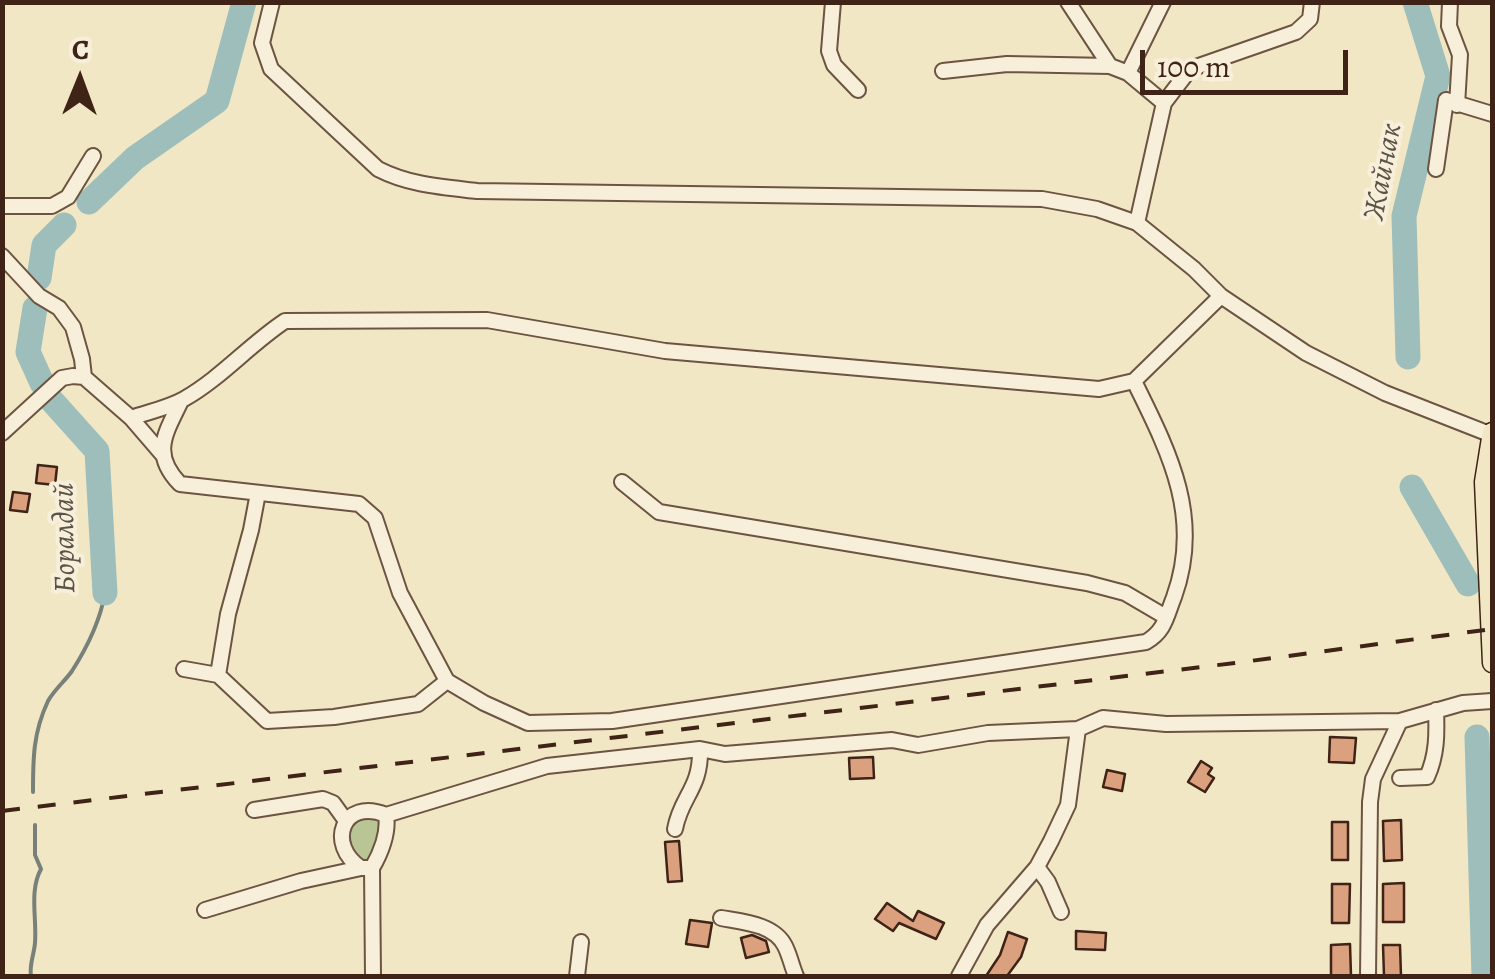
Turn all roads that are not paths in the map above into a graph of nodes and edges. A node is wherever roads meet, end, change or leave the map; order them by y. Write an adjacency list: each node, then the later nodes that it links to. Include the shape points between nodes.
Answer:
1 (272, 2): 17 (street, via 262,43 272,69 395,178 477,191 1042,199)
2 (833, 2): 10 (street, via 829,51)
3 (1068, 2): 7 (street)
4 (1163, 2): 9 (street)
5 (1312, 2): 11 (street, via 1310,19 1296,32 1190,69)
6 (1450, 2): 12 (street, via 1449,26 1460,55)
7 (1110, 66): 8 (street, via 1007,64); 9 (street)
8 (943, 71)
9 (1128, 73): 11 (street)
10 (858, 90)
11 (1164, 103): 17 (street)
12 (1457, 105): 13 (street); 15 (street, via 1446,100)
13 (1492, 114)
14 (93, 156): 16 (street, via 68,197 52,206)
15 (1436, 169)
16 (2, 206)
17 (1137, 223): 19 (street)
18 (2, 256): 20 (street, via 73,327)
19 (1222, 296): 21 (street); 25 (street, via 1306,352 1385,393)
20 (84, 377): 23 (street); 24 (street, via 62,378)
21 (1134, 381): 22 (street, via 1099,389 665,351 487,320 284,321); 29 (street, via 1166,444 1186,522 1182,575)
22 (181, 401): 23 (street); 26 (street)
23 (131, 418): 26 (street)
24 (2, 434)
25 (1492, 434): 30 (main road, via 1484,482)
26 (162, 454): 28 (street, via 180,484)
27 (622, 482): 29 (street, via 659,512 1087,583 1125,593)
28 (258, 493): 32 (street); 33 (street, via 359,504 375,518 400,593)
29 (1166, 617): 33 (street, via 1159,634 1146,642 612,721 528,722)
30 (1492, 662)
31 (184, 669): 32 (street)
32 (218, 675): 33 (street, via 268,721 418,704)
33 (447, 682)
34 (1492, 700): 35 (street)
35 (1436, 710): 36 (street); 39 (street, via 1436,749 1427,777)
36 (1400, 721): 37 (street, via 1166,724 1103,718); 54 (street, via 1373,778)
37 (1078, 729): 38 (street, via 918,745 892,740 725,754); 44 (street, via 1068,805)
38 (700, 749): 41 (street, via 547,766); 43 (street, via 700,770)
39 (1400, 778)
40 (254, 810): 42 (street, via 324,799)
41 (386, 815): 42 (street, via 371,809); 45 (street, via 377,860)
42 (346, 822): 45 (street, via 346,856)
43 (675, 830)
44 (1037, 867): 47 (street); 53 (street, via 988,925)
45 (366, 868): 46 (street); 50 (street)
46 (205, 910)
47 (1062, 912)
48 (721, 918): 52 (street, via 776,934)
49 (581, 942): 51 (street)
50 (374, 976)
51 (577, 976)
52 (796, 976)
53 (958, 976)
54 (1368, 976)

